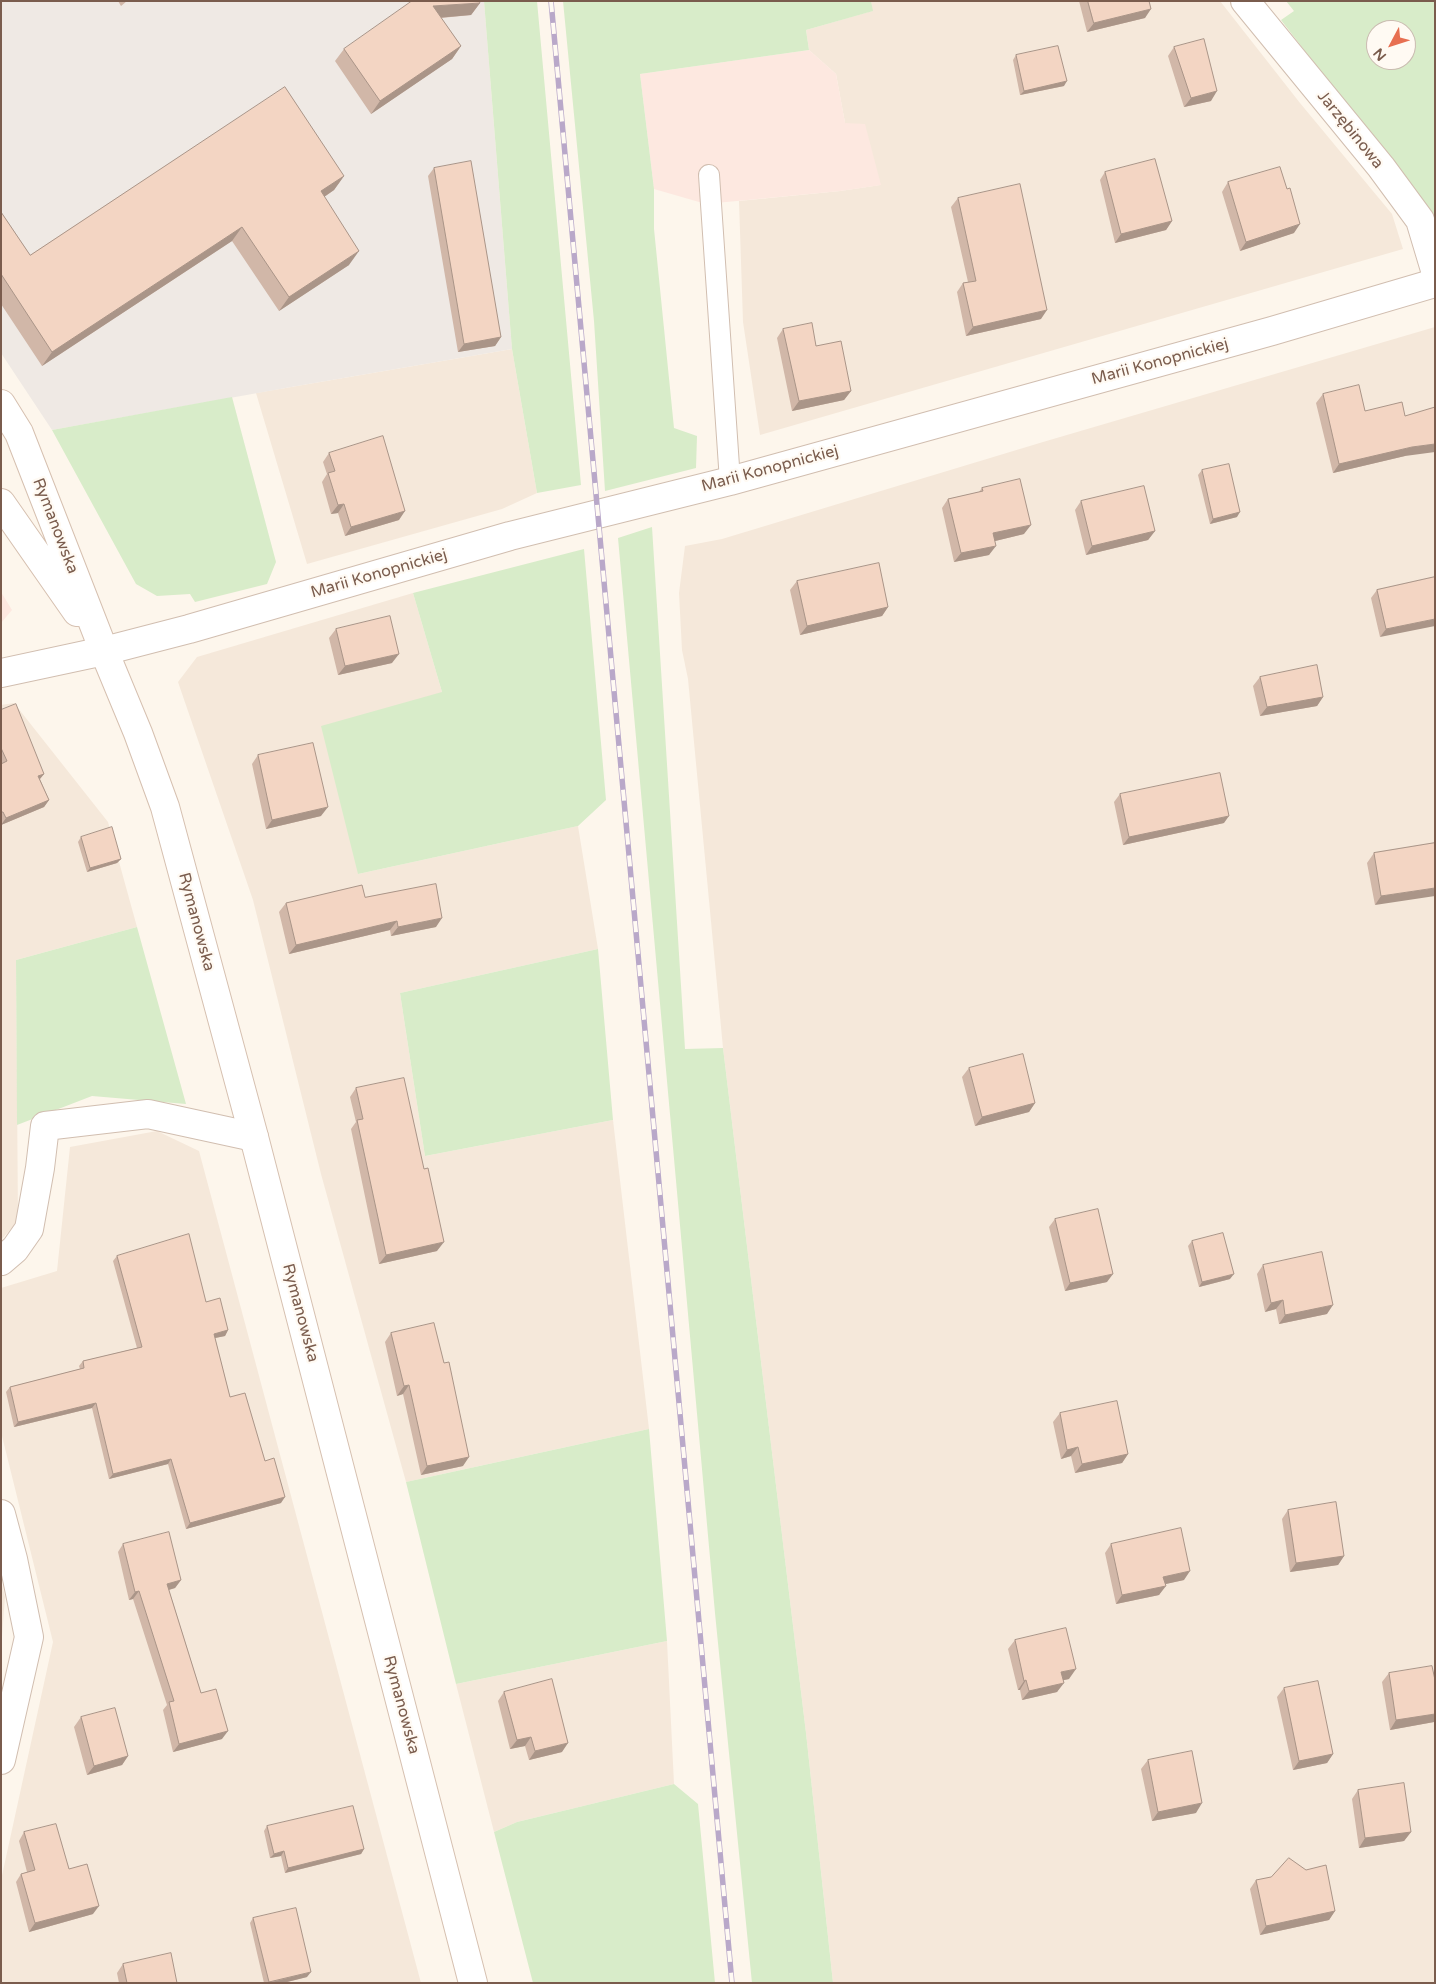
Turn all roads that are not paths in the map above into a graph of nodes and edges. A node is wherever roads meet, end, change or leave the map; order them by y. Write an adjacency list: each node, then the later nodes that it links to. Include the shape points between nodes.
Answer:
1 (1245, 1): 3 (street, Jarzębinowa, via 1381,167 1420,220)
2 (709, 176): 6 (lane)
3 (1435, 270)
4 (1435, 283): 6 (street, Marii Konopnickiej)
5 (1, 404): 8 (street, Rymanowska, via 19,433)
6 (730, 480): 8 (street, Marii Konopnickiej, via 510,536)
7 (1, 503): 8 (street, Rymanowska)
8 (104, 651): 9 (street, Marii Konopnickiej); 10 (street, Rymanowska, via 165,807)
9 (1, 672)
10 (254, 1137): 11 (street, via 148,1114 45,1126 29,1230); 14 (street, Rymanowska)
11 (1, 1261)
12 (1, 1514): 13 (street, via 28,1637)
13 (1, 1760)
14 (473, 1983)

